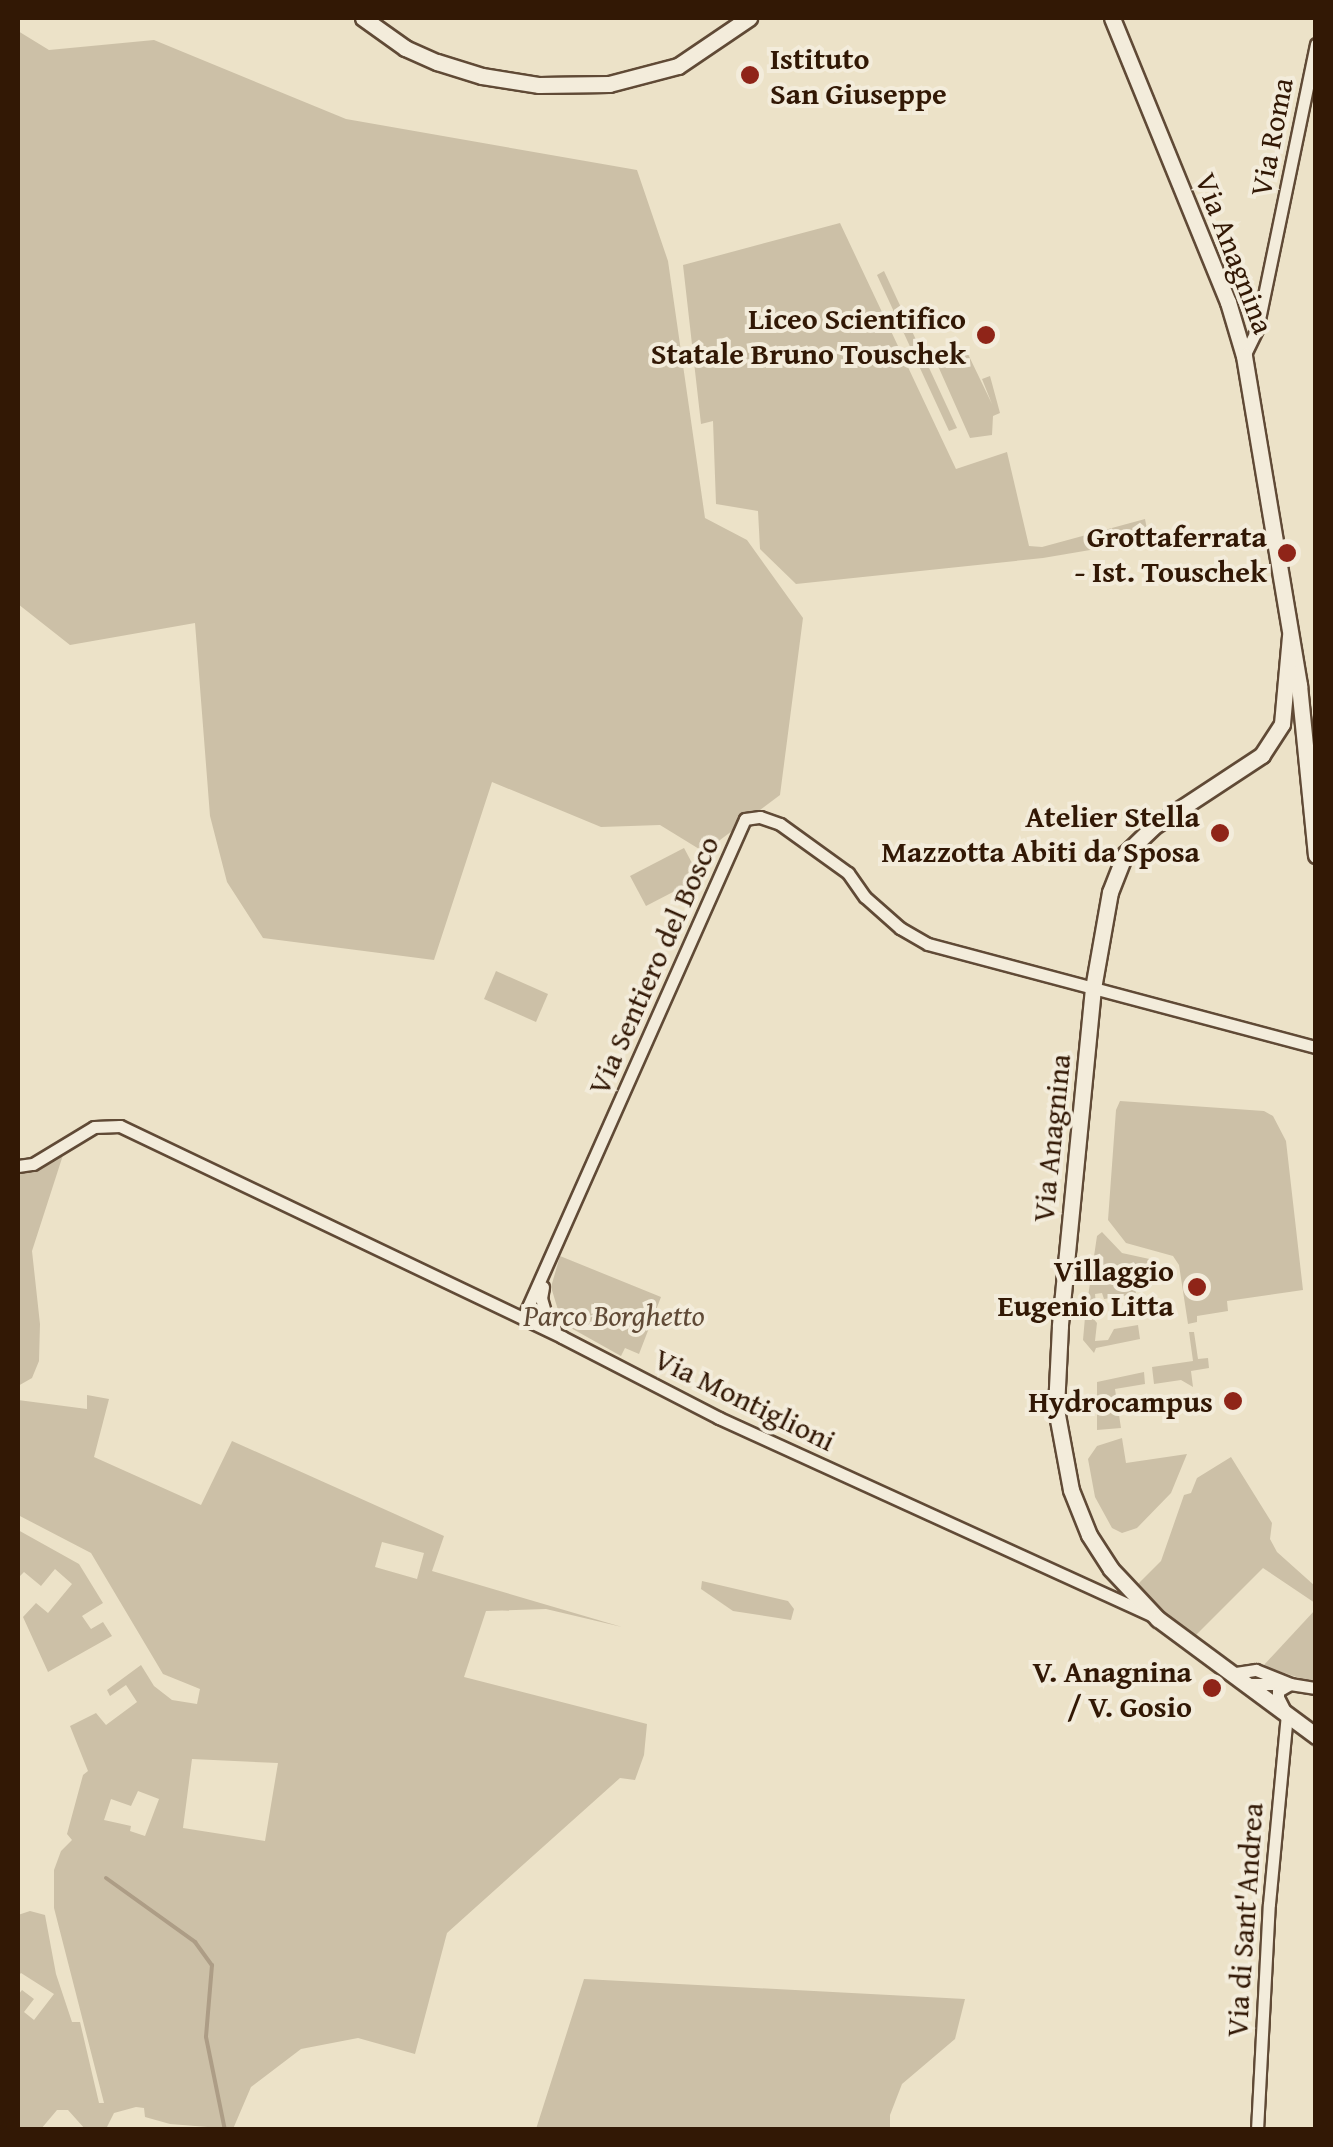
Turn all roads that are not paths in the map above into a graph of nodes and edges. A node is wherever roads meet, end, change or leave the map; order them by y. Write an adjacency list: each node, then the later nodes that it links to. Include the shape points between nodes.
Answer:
1 (362, 18): 2 (main road, via 437,62 538,84 609,84 678,66)
2 (749, 18)
3 (1112, 18): 5 (main road, Via Anagnina)
4 (1316, 44): 5 (street, Via Roma, via 1257,328)
5 (1244, 356): 6 (main road, Via Anagnina)
6 (1290, 636): 7 (main road, Via Anagnina); 8 (main road, Via Anagnina)
7 (1282, 724): 8 (main road, via 1295,729); 10 (main road, Via Anagnina, via 1242,772 1171,814 1126,854 1110,892)
8 (1306, 747): 9 (main road, Via Anagnina)
9 (1316, 855)
10 (1093, 988): 11 (street, Via Sentiero del Bosco); 13 (street, Via Sentiero del Bosco, via 928,944 878,910 848,873 780,824 745,819); 16 (main road, Via Anagnina, via 1056,1409 1071,1490)
11 (1316, 1048)
12 (18, 1166): 14 (street, Via Montiglioni, via 94,1127 120,1126)
13 (546, 1268): 14 (street, Via Sentiero del Bosco); 15 (street, Via Sentiero del Bosco, via 541,1298 548,1323)
14 (523, 1318): 15 (street, Via Montiglioni)
15 (562, 1337): 17 (street, Via Montiglioni, via 719,1418)
16 (1111, 1569): 17 (street, via 1110,1588); 18 (main road, Via Anagnina)
17 (1095, 1593): 18 (street, Via Montiglioni)
18 (1158, 1619): 19 (main road, Via Anagnina)
19 (1236, 1673): 20 (main road, Via Anagnina); 21 (street, via 1260,1670)
20 (1250, 1684): 21 (street); 23 (main road, Via Anagnina)
21 (1290, 1684): 22 (street); 23 (street, Via di Sant'Andrea, via 1278,1691)
22 (1316, 1688)
23 (1287, 1714): 24 (main road, Via Anagnina); 25 (street, Via di Sant'Andrea)
24 (1316, 1736)
25 (1256, 2130)

